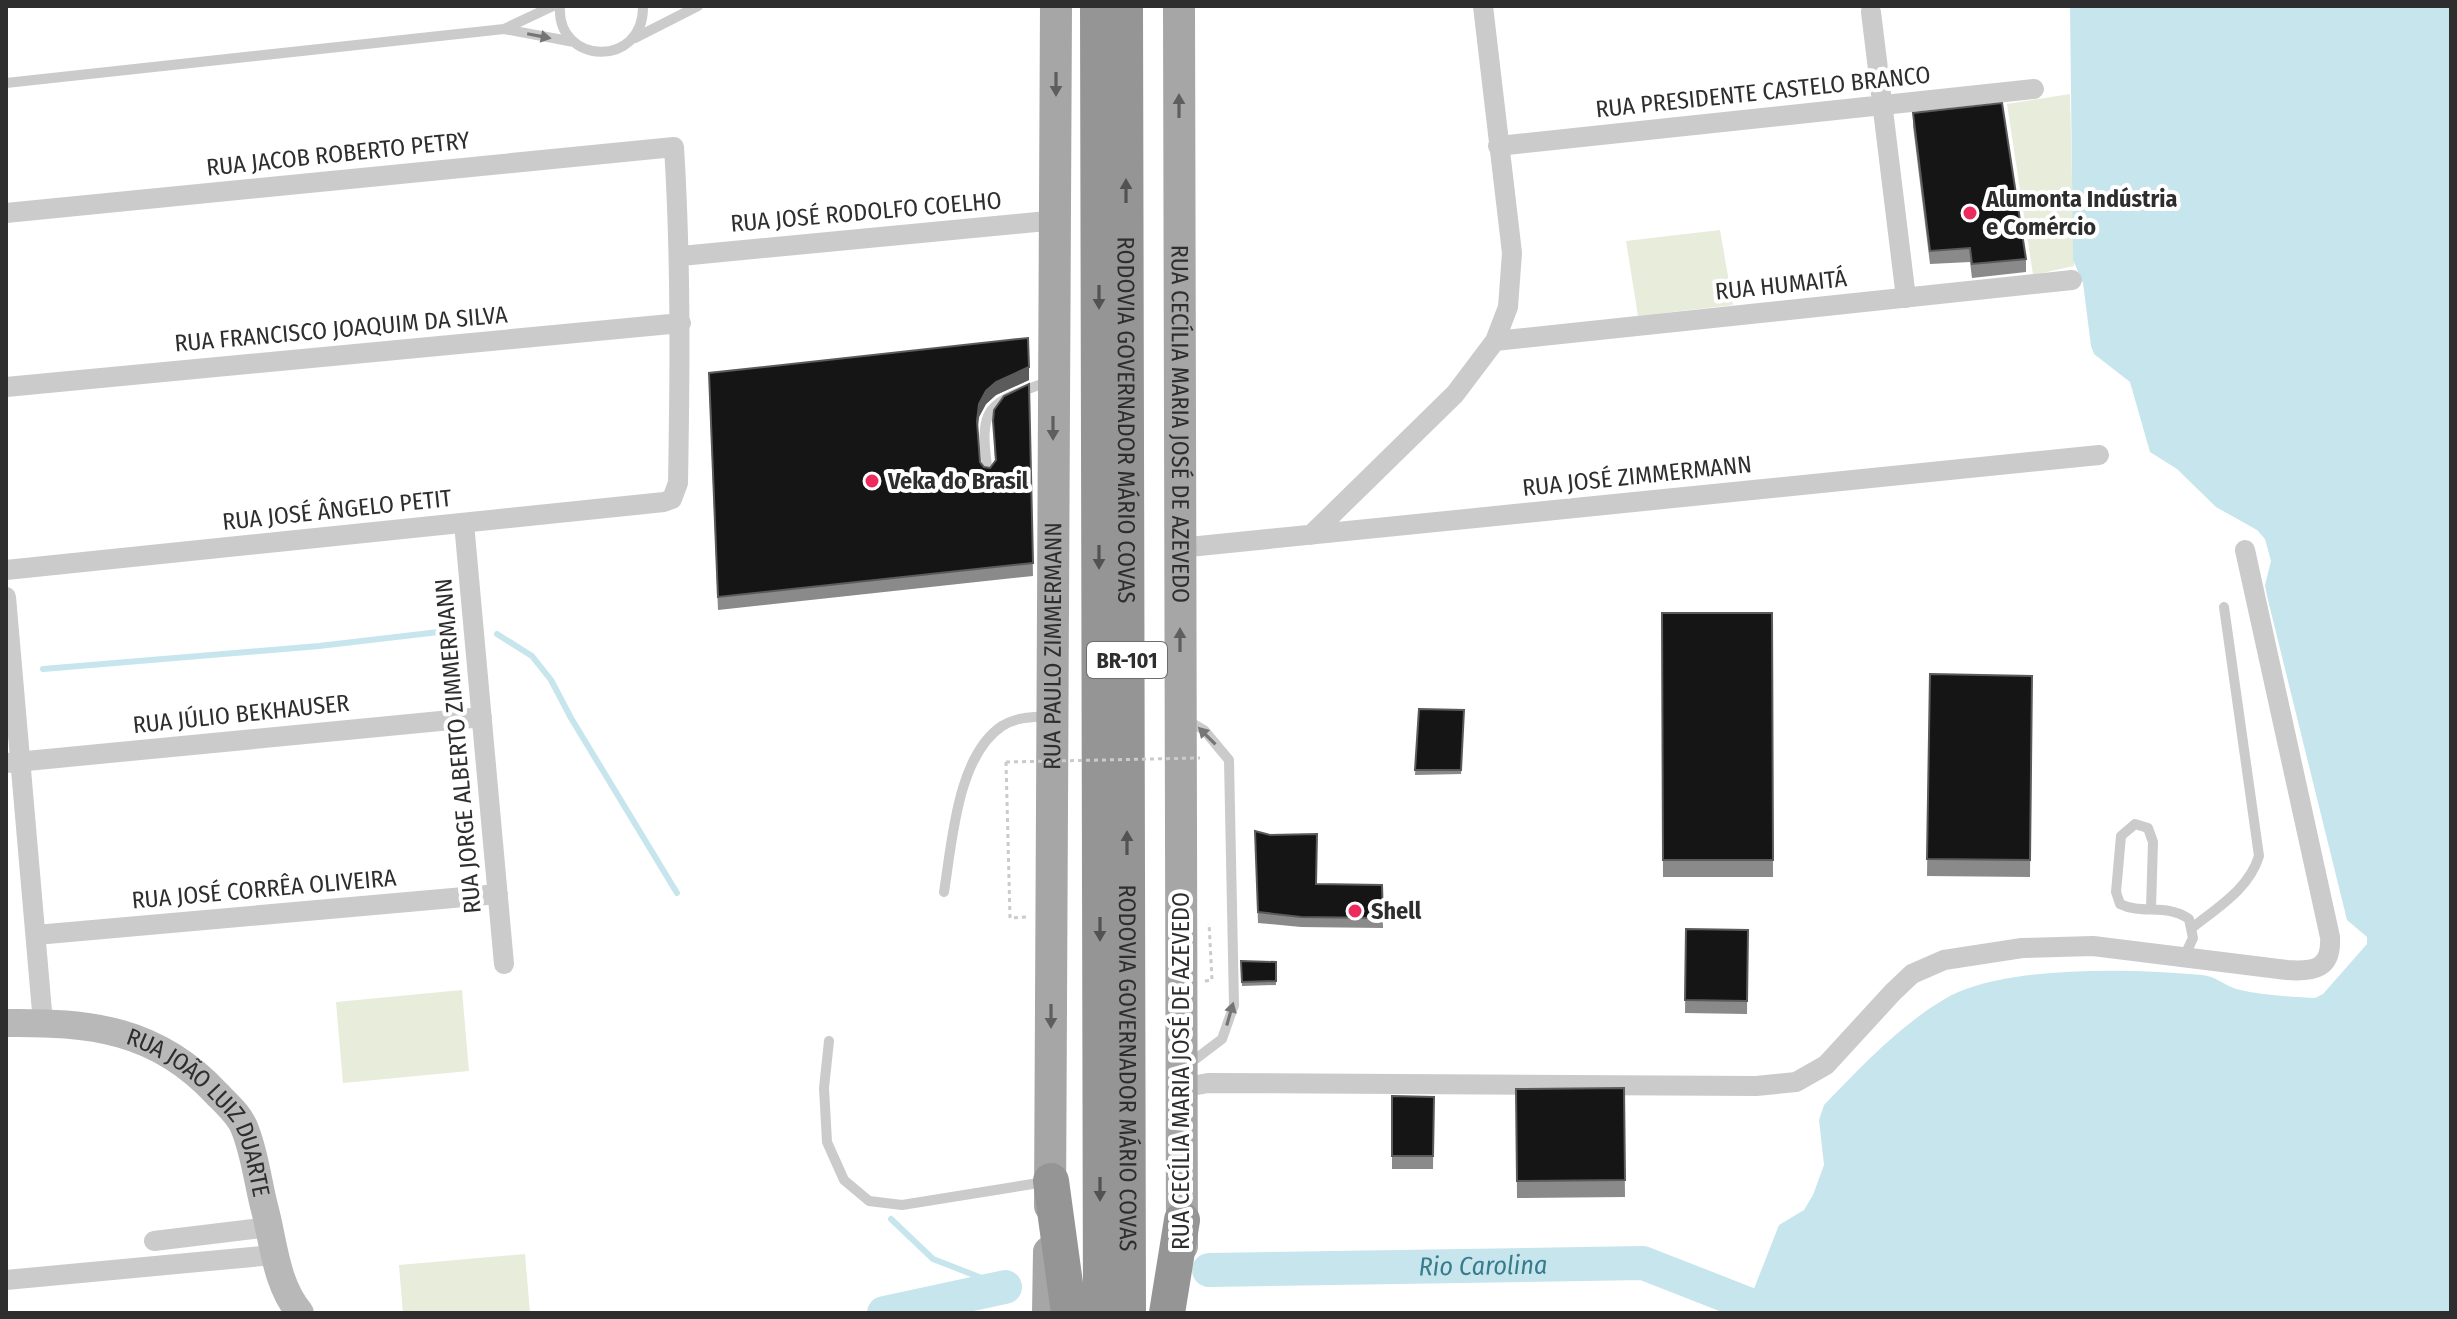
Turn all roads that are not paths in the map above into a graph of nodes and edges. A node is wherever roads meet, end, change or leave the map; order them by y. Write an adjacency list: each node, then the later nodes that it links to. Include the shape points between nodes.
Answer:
1 (553, 6): 11 (lane)
2 (560, 6): 13 (lane, via 562,24)
3 (643, 6): 12 (lane)
4 (698, 6): 12 (lane)
5 (1056, 6): 19 (main road, RUA PAULO ZIMMERMANN, one-way to 19)
6 (1098, 6): 60 (highway, RODOVIA GOVERNADOR MÁRIO COVAS / BR-101, one-way to 60)
7 (1125, 6): 61 (highway, RODOVIA GOVERNADOR MÁRIO COVAS / BR-101, one-way to 7)
8 (1179, 6): 31 (main road, RUA CECÍLIA MARIA JOSÉ DE AZEVEDO, one-way to 8)
9 (1483, 6): 17 (street)
10 (1871, 12): 16 (street)
11 (504, 29): 13 (lane, one-way to 13); 14 (lane)
12 (633, 38): 13 (lane, via 604,52)
13 (574, 42)
14 (6, 83)
15 (2034, 89): 16 (street, RUA PRESIDENTE CASTELO BRANCO)
16 (1883, 105): 17 (street, RUA PRESIDENTE CASTELO BRANCO); 22 (street)
17 (1498, 146): 24 (street, via 1512,269 1508,307)
18 (6, 213): 20 (street, RUA JACOB ROBERTO PETRY, via 674,147)
19 (1057, 220): 20 (street, RUA JOSÉ RODOLFO COELHO); 25 (main road, RUA PAULO ZIMMERMANN)
20 (681, 256): 23 (street)
21 (2072, 280): 22 (street, RUA HUMAITÁ)
22 (1906, 298): 24 (street, RUA HUMAITÁ)
23 (681, 323): 26 (street, RUA FRANCISCO JOAQUIM DA SILVA); 29 (street, RUA JOSÉ ÂNGELO PETIT, via 678,483 672,499)
24 (1495, 341): 30 (street, via 1448,401)
25 (1054, 380): 28 (lane, via 996,402 987,414 983,438); 37 (main road, RUA PAULO ZIMMERMANN, one-way to 37)
26 (6, 387)
27 (2099, 455): 30 (street, RUA JOSÉ ZIMMERMANN)
28 (988, 473)
29 (464, 523): 33 (street, RUA JOSÉ ÂNGELO PETIT); 38 (street, RUA JORGE ALBERTO ZIMMERMANN)
30 (1311, 535): 31 (street, RUA JOSÉ ZIMMERMANN)
31 (1179, 548): 36 (main road, RUA CECÍLIA MARIA JOSÉ DE AZEVEDO, one-way to 31)
32 (2245, 550): 45 (street, via 2331,951 2324,964 2308,972)
33 (6, 570)
34 (6, 597): 39 (street)
35 (2224, 607): 43 (lane, via 2259,856 2246,883)
36 (1180, 715): 50 (main road, RUA CECÍLIA MARIA JOSÉ DE AZEVEDO); 50 (lane, one-way to 36, via 1222,1039 1234,1005 1229,760 1204,730)
37 (1052, 716): 40 (lane, via 1004,725 975,757 961,796); 51 (main road, RUA PAULO ZIMMERMANN, one-way to 51)
38 (482, 717): 39 (street, RUA JÚLIO BEKHAUSER); 41 (street, RUA JORGE ALBERTO ZIMMERMANN)
39 (13, 762): 44 (street)
40 (944, 892)
41 (498, 894): 44 (street, RUA JOSÉ CORRÊA OLIVEIRA); 46 (street, RUA JORGE ALBERTO ZIMMERMANN)
42 (2151, 908): 42 (lane, via 2130,909 2120,904 2116,892 2121,836 2135,824 2148,828 2153,842); 43 (lane, via 2181,913)
43 (2192, 928): 45 (lane)
44 (36, 935): 48 (street)
45 (2184, 957): 50 (street, via 2093,946 2022,948 1944,960 1912,974 1826,1065 1796,1082 1756,1086)
46 (504, 964)
47 (6, 1023): 48 (main road, RUA JOÃO LUIZ DUARTE)
48 (43, 1023): 53 (main road, RUA JOÃO LUIZ DUARTE, via 88,1026 142,1040 204,1080 244,1127)
49 (829, 1041): 51 (lane, via 824,1088 827,1142 844,1180 869,1201 902,1205)
50 (1181, 1079): 52 (main road, RUA CECÍLIA MARIA JOSÉ DE AZEVEDO)
51 (1051, 1181): 57 (main road, RUA PAULO ZIMMERMANN); 59 (highway)
52 (1182, 1220): 62 (highway); 63 (main road, RUA CECÍLIA MARIA JOSÉ DE AZEVEDO)
53 (269, 1227): 54 (street); 55 (main road, RUA JOÃO LUIZ DUARTE)
54 (154, 1241)
55 (273, 1255): 56 (street); 58 (main road, RUA JOÃO LUIZ DUARTE)
56 (6, 1280)
57 (1048, 1299)
58 (300, 1313)
59 (1069, 1313)
60 (1101, 1313)
61 (1128, 1313)
62 (1167, 1313)
63 (1182, 1313)

